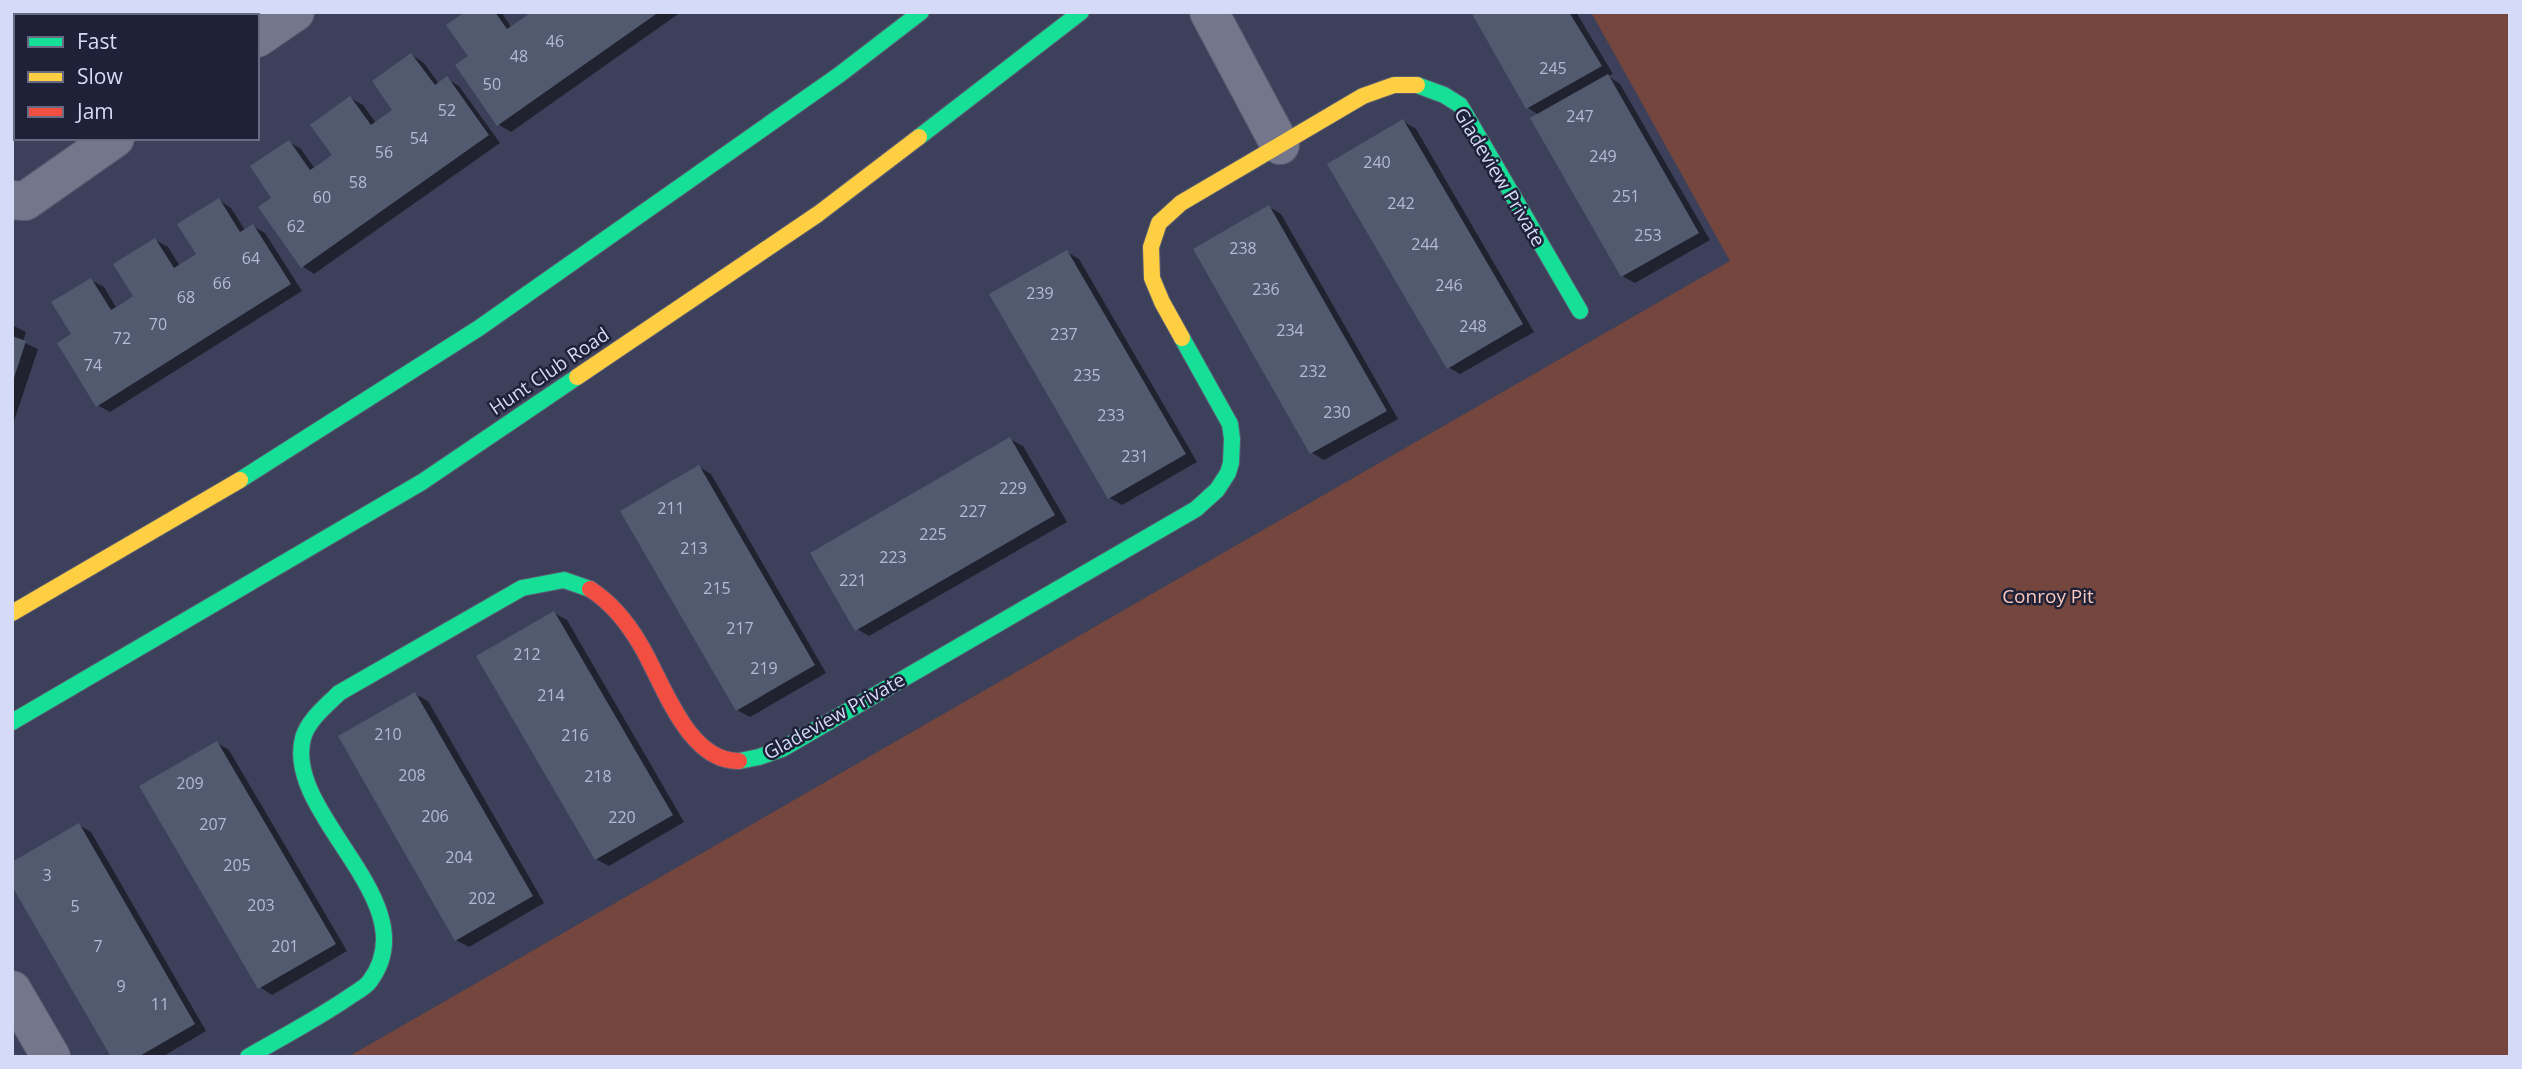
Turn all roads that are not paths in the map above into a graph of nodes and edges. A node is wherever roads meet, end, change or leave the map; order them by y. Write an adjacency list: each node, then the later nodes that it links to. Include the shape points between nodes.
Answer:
1 (295, 12): 5 (street)
2 (921, 12): 10 (street, via 839,75 468,335 207,500)
3 (1081, 12): 11 (street, Hunt Club Road, via 818,214 422,482)
4 (1209, 12): 7 (street)
5 (259, 37)
6 (112, 140): 8 (street, via 25,201)
7 (1280, 145): 9 (street, Gladeview Private, via 1363,96 1394,85 1420,85 1444,95 1460,105 1473,124); 14 (street, Gladeview Private, via 1181,203 1159,223 1150,247 1152,278 1162,302 1230,424 1230,473 1214,494 1196,509 762,758 720,759 701,746 682,722 626,621 606,601 569,581 522,588 339,692 314,716 303,737 301,758 306,783 379,908 384,934 381,961 369,983)
8 (12, 200)
9 (1580, 311)
10 (12, 613)
11 (12, 722)
12 (12, 990): 13 (street)
13 (51, 1057)
14 (248, 1057)

